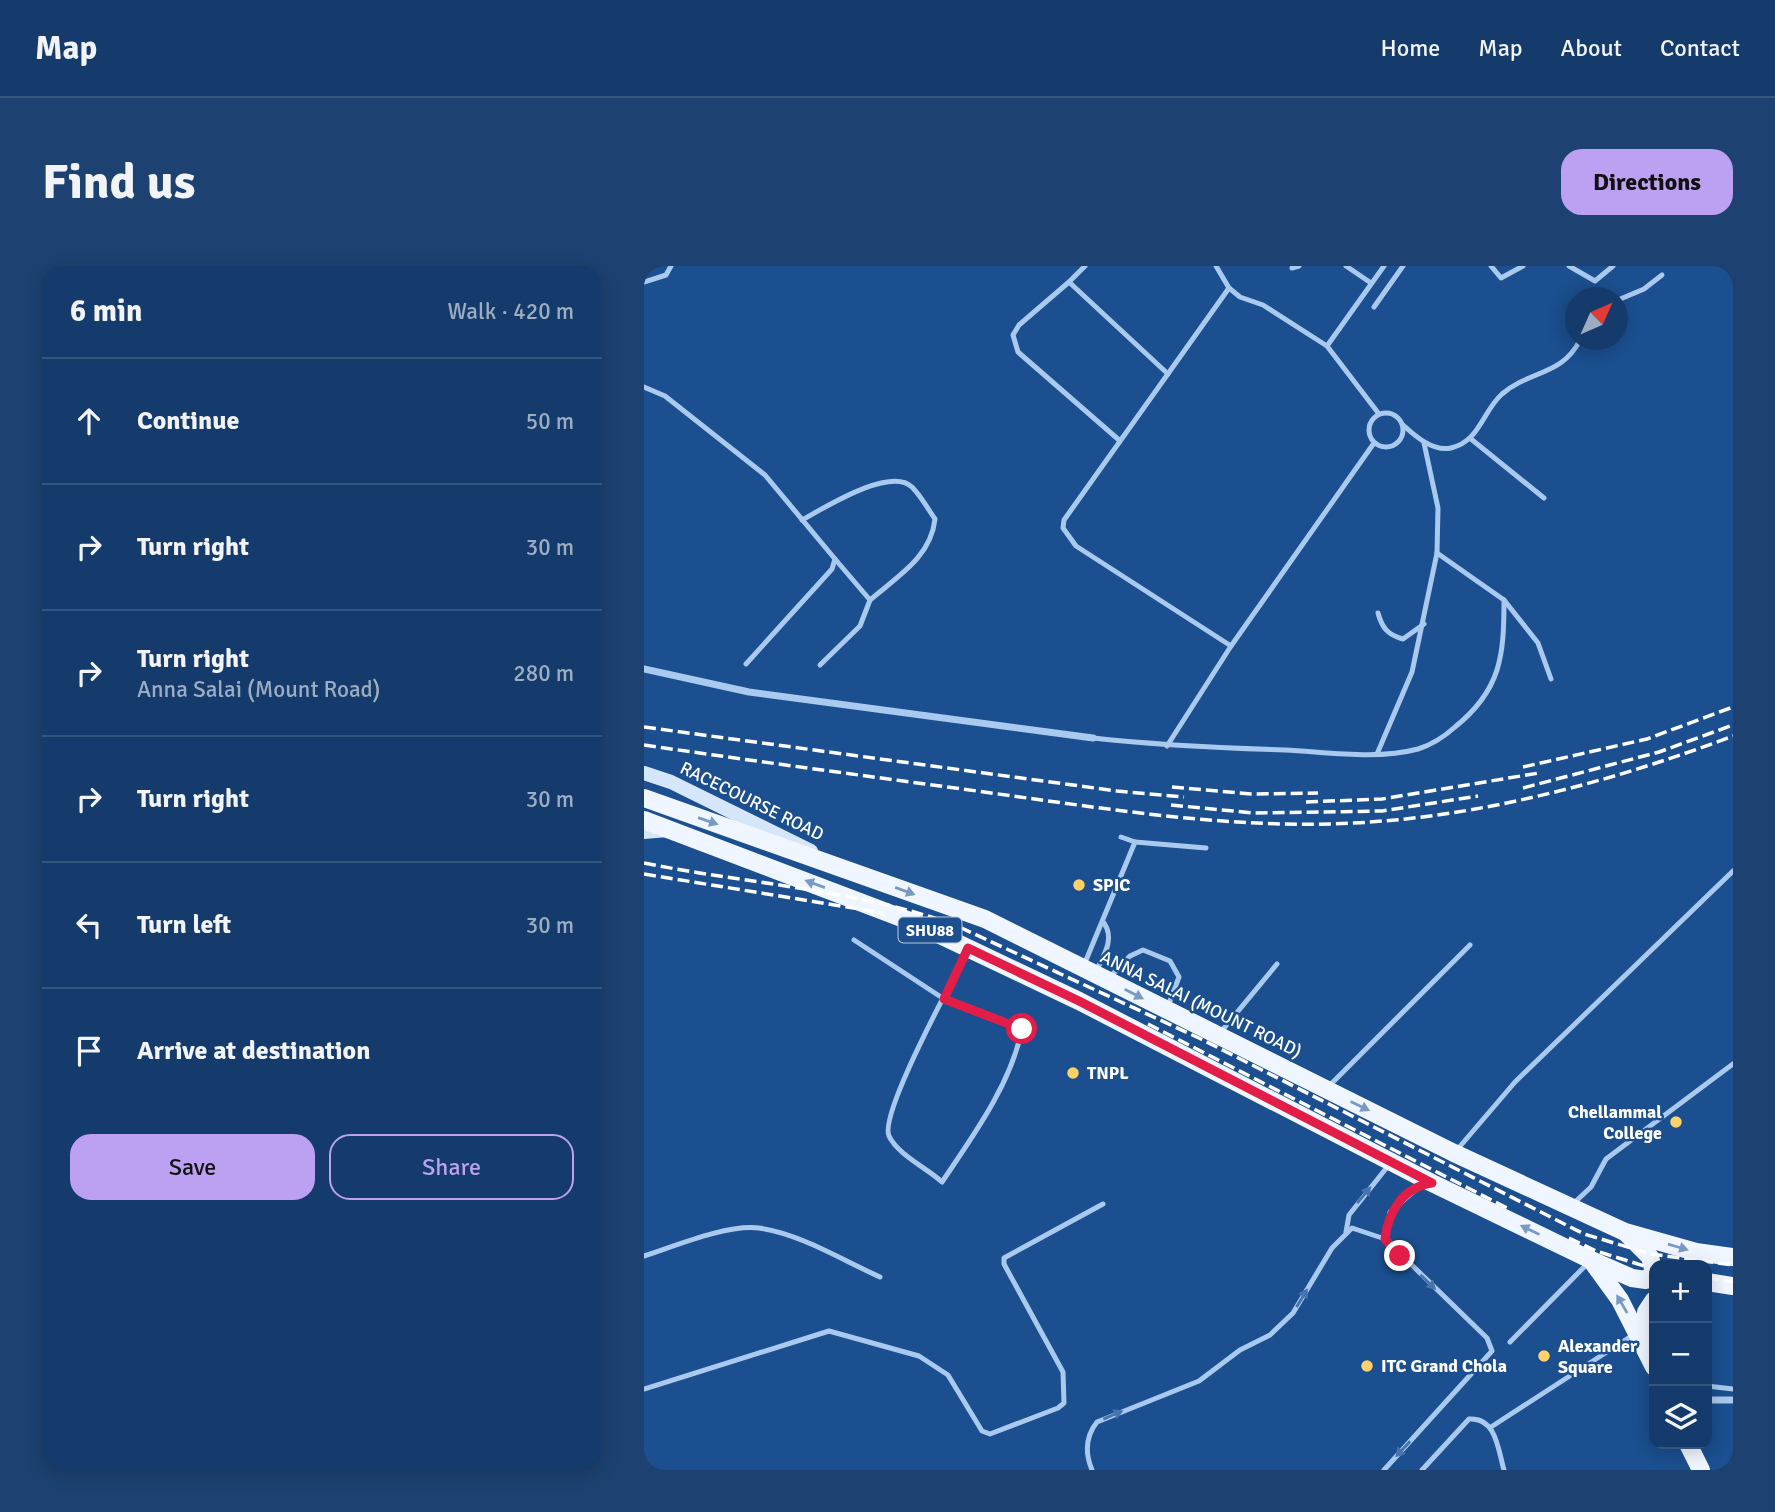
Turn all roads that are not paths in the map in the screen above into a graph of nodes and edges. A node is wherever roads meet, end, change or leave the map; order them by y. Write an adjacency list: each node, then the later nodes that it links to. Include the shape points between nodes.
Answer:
1 (671, 266): 13 (lane, via 666,275)
2 (1085, 266): 14 (lane)
3 (1216, 266): 16 (lane)
4 (1346, 266): 15 (lane)
5 (1403, 266): 12 (lane)
6 (1491, 266): 7 (lane, via 1496,275 1505,278)
7 (1523, 266)
8 (1569, 266): 9 (lane, via 1595,281)
9 (1613, 266)
10 (1382, 269): 12 (lane); 15 (lane)
11 (1662, 275): 17 (lane)
12 (1393, 281): 18 (lane)
13 (644, 282)
14 (1069, 282): 21 (lane); 26 (lane, via 1019,325 1013,335 1018,352)
15 (1371, 283): 19 (lane)
16 (1229, 288): 19 (lane); 21 (lane)
17 (1628, 296)
18 (1374, 307)
19 (1327, 346): 23 (lane)
20 (1575, 350): 25 (lane, via 1558,367 1516,383 1499,397)
21 (1168, 374): 26 (lane)
22 (644, 387): 30 (lane, via 665,396 765,475)
23 (1379, 414): 24 (lane, via 1396,416); 27 (lane, via 1369,428)
24 (1403, 425): 27 (lane, via 1403,437 1396,445 1385,448); 28 (lane)
25 (1471, 439): 28 (lane, via 1448,449); 29 (lane)
26 (1119, 440): 37 (lane, via 1064,520 1066,534 1076,546)
27 (1374, 443): 37 (lane)
28 (1424, 443): 31 (lane, via 1438,508)
29 (1544, 498)
30 (802, 520): 32 (lane); 33 (lane, via 862,489 897,480 911,486 935,519 933,539 914,563)
31 (1437, 553): 34 (lane); 36 (lane)
32 (835, 559): 33 (lane); 38 (lane, via 832,569)
33 (870, 600): 39 (lane, via 860,626)
34 (1504, 600): 41 (lane, via 1538,643); 44 (lane, via 1504,647 1492,689 1444,736 1419,749)
35 (1378, 613): 36 (lane, via 1381,625 1403,639)
36 (1424, 624): 44 (lane, via 1412,672)
37 (1231, 646): 43 (lane)
38 (746, 664)
39 (820, 665)
40 (644, 669): 42 (street, via 749,692)
41 (1551, 678)
42 (1093, 738): 43 (lane)
43 (1167, 746): 44 (lane)
44 (1377, 754)
45 (644, 774): 53 (main road, RACECOURSE ROAD, via 767,827)
46 (644, 798): 53 (main road, ANNA SALAI (MOUNT ROAD) / SHU88, one-way to 53)
47 (644, 820): 48 (main road, SHU88)
48 (670, 830): 49 (main road); 58 (main road, SHU88, one-way to 48, via 915,923)
49 (644, 832)
50 (1121, 837): 51 (lane)
51 (1135, 842): 52 (lane); 55 (lane)
52 (1206, 848)
53 (841, 867): 60 (main road, ANNA SALAI (MOUNT ROAD) / SHU88, one-way to 60, via 985,919)
54 (1733, 871): 66 (lane, via 1515,1082)
55 (1104, 923): 60 (lane); 60 (lane, via 1110,932 1109,944)
56 (855, 940): 61 (lane)
57 (1470, 945): 65 (lane)
58 (968, 948): 61 (lane); 67 (main road, SHU88)
59 (1277, 964): 63 (lane)
60 (1095, 974): 62 (main road, ANNA SALAI (MOUNT ROAD) / SHU88, one-way to 62); 62 (lane, via 1143,950 1170,961 1179,977)
61 (944, 999): 61 (lane, via 887,1122 889,1137 942,1182 1002,1082 1022,1029)
62 (1166, 1010): 63 (main road, ANNA SALAI (MOUNT ROAD) / SHU88)
63 (1217, 1035): 65 (main road, ANNA SALAI (MOUNT ROAD) / SHU88)
64 (1733, 1064): 70 (lane, via 1606,1159 1591,1187)
65 (1326, 1089): 66 (main road, ANNA SALAI (MOUNT ROAD) / SHU88, one-way to 66)
66 (1454, 1153): 70 (main road, ANNA SALAI (MOUNT ROAD) / SHU88)
67 (1391, 1162): 68 (main road, SHU88); 72 (lane, one-way to 67, via 1357,1202)
68 (1432, 1183): 73 (lane, via 1418,1185 1390,1212); 76 (main road, SHU88, one-way to 68)
69 (1103, 1204): 89 (lane, via 1004,1258 1063,1372 1064,1403 1058,1408 990,1434 982,1431 948,1375 919,1356 829,1331)
70 (1572, 1206): 71 (main road, ANNA SALAI (MOUNT ROAD) / SHU88)
71 (1625, 1232): 75 (main road, ANNA SALAI (MOUNT ROAD) / SHU88, one-way to 75); 77 (main road, SHU88)
72 (1346, 1233): 73 (lane, via 1352,1228); 94 (lane, one-way to 72, via 1087,1448 1097,1422 1199,1381 1240,1350 1270,1335 1293,1313)
73 (1385, 1239): 95 (lane, one-way to 95, via 1492,1347 1490,1355)
74 (644, 1256): 78 (lane, via 734,1229 759,1228 798,1240)
75 (1733, 1257)
76 (1591, 1260): 79 (main road, SHU88, via 1632,1278); 83 (main road, one-way to 76); 84 (lane)
77 (1656, 1260)
78 (880, 1277)
79 (1649, 1277)
80 (1712, 1283): 81 (main road)
81 (1733, 1286)
82 (1649, 1308): 85 (main road)
83 (1637, 1333): 86 (main road); 92 (lane)
84 (1510, 1342)
85 (1649, 1348)
86 (1649, 1358)
87 (1712, 1386): 88 (lane)
88 (1733, 1388)
89 (644, 1389)
90 (1712, 1400): 91 (street)
91 (1733, 1400)
92 (1491, 1427): 96 (lane, via 1479,1418 1469,1419); 97 (lane)
93 (1690, 1449): 98 (main road)
94 (1093, 1470)
95 (1384, 1470)
96 (1422, 1470)
97 (1504, 1470)
98 (1701, 1470)

